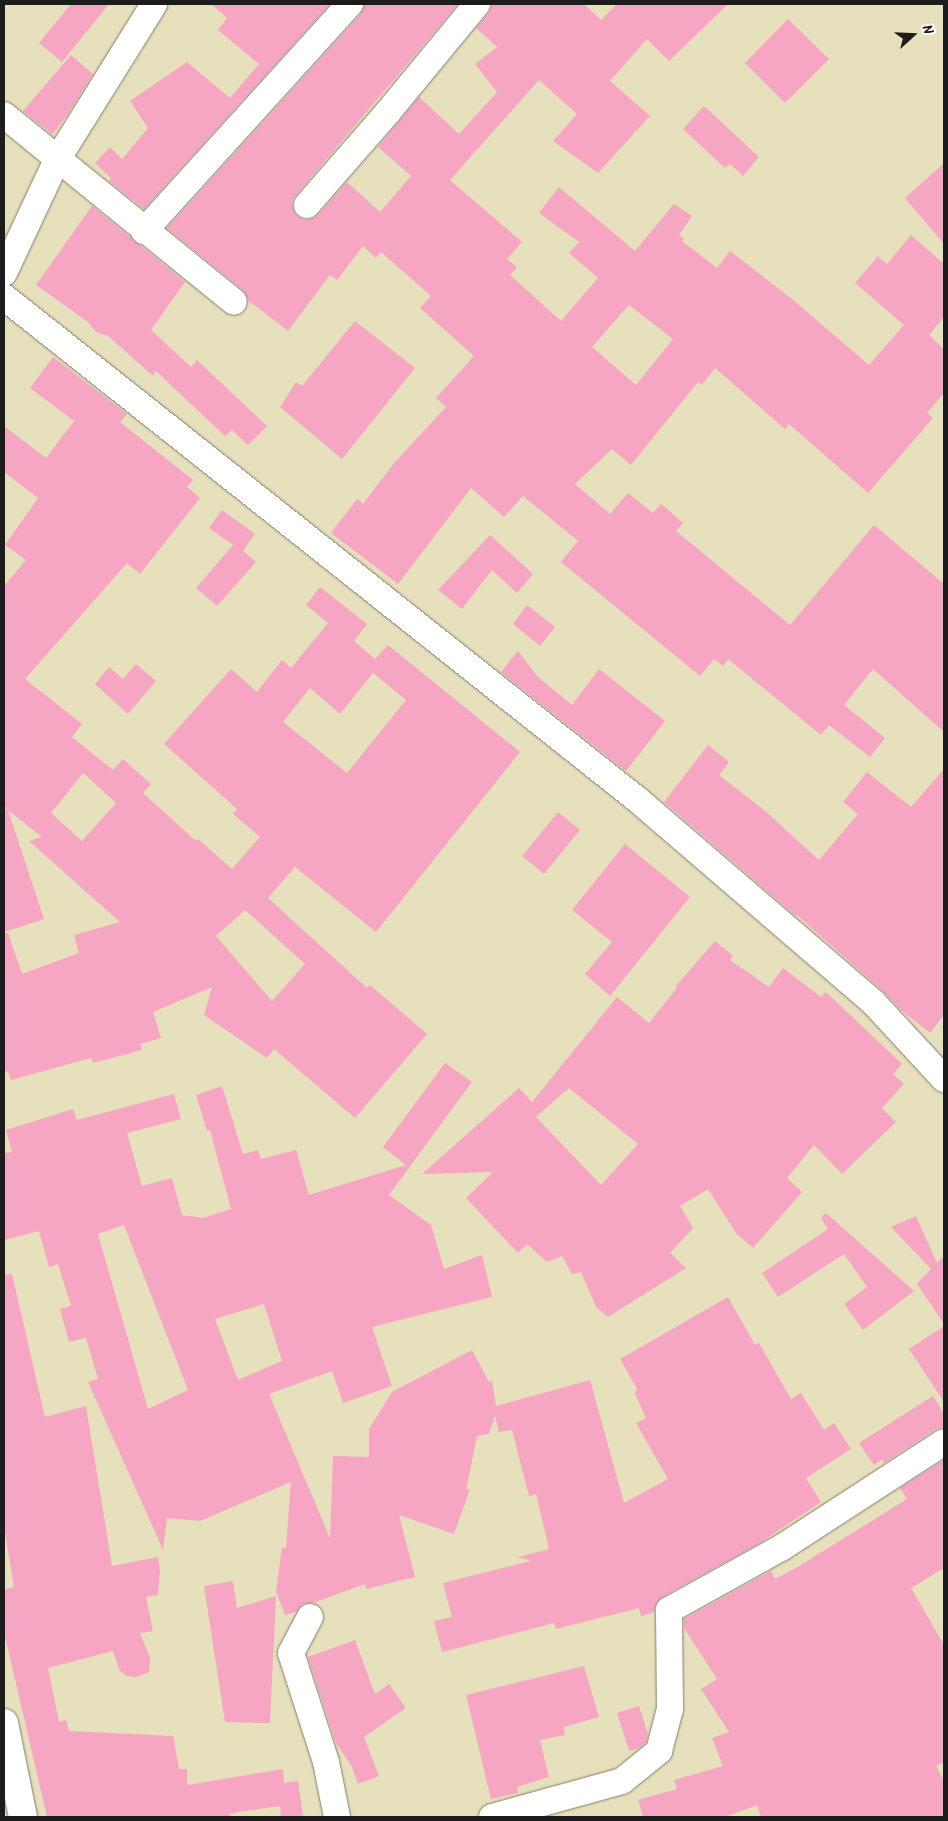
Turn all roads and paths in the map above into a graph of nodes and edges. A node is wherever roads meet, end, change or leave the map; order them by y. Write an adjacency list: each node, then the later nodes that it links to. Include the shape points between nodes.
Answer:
1 (154, 4): 5 (street)
2 (350, 4): 7 (street)
3 (477, 4): 6 (street)
4 (4, 115): 5 (street)
5 (58, 160): 7 (street); 8 (street)
6 (307, 204)
7 (144, 231): 10 (street)
8 (4, 273)
9 (4, 297): 11 (street, via 638,800 873,1002)
10 (234, 302)
11 (944, 1079)
12 (944, 1442): 17 (street, via 782,1548 669,1610 670,1709 659,1751 622,1781)
13 (310, 1617): 16 (street, via 291,1653 326,1762)
14 (4, 1723): 15 (street)
15 (22, 1817)
16 (337, 1817)
17 (492, 1817)

